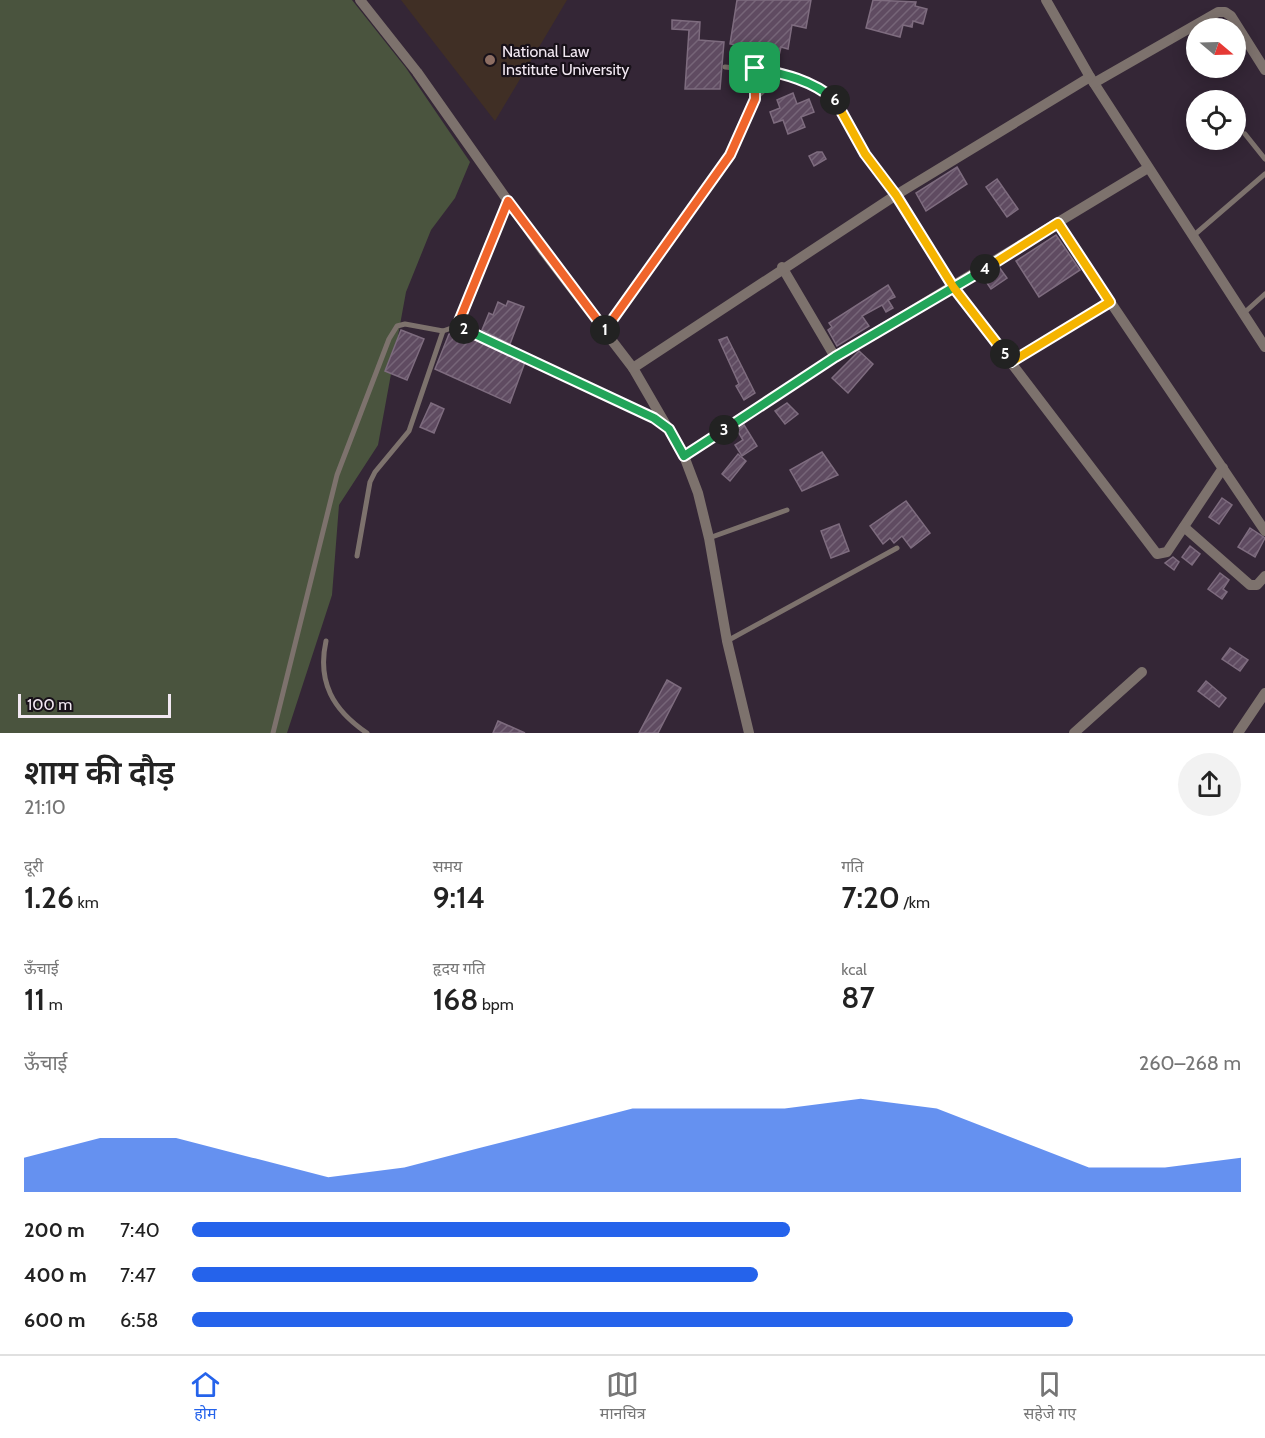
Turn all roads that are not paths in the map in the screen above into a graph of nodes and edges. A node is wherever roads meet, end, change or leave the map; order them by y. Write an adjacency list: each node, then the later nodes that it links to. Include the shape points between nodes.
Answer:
1 (360, 0): 14 (street, via 417,72)
2 (1046, 0): 7 (street)
3 (725, 67): 4 (lane)
4 (755, 68): 6 (lane); 8 (lane)
5 (1265, 70): 7 (street, via 1231,16 1218,12)
6 (782, 73): 8 (lane); 13 (lane, via 820,87 837,101 865,154)
7 (1092, 80): 11 (street); 13 (street)
8 (755, 99): 24 (lane, via 730,155)
9 (1246, 135): 10 (lane)
10 (1265, 159)
11 (1148, 168): 15 (street); 16 (street)
12 (1265, 174): 16 (lane)
13 (896, 195): 17 (street); 18 (street)
14 (508, 201): 22 (lane); 24 (street)
15 (1058, 223): 18 (street); 20 (street)
16 (1193, 236): 21 (street)
17 (782, 267): 26 (street); 28 (street)
18 (954, 288): 26 (street); 27 (street)
19 (1265, 294): 21 (lane)
20 (1110, 302): 27 (street); 31 (street)
21 (1243, 313): 25 (street)
22 (457, 326): 23 (lane); 29 (lane, via 633,408)
23 (443, 331): 37 (lane, via 409,431 370,482); 43 (lane, via 405,324 397,326 389,339 334,484)
24 (604, 331): 28 (street)
25 (1265, 346)
26 (835, 357): 30 (street)
27 (1011, 362): 33 (street, via 1157,555 1167,552)
28 (633, 368): 29 (street)
29 (669, 429): 30 (street)
30 (684, 456): 35 (street)
31 (1223, 468): 33 (street); 34 (street)
32 (787, 510): 35 (lane)
33 (1184, 527): 38 (street, via 1250,585 1257,585)
34 (1265, 531)
35 (709, 538): 40 (street)
36 (897, 548): 40 (lane)
37 (357, 556)
38 (1265, 576)
39 (326, 640): 44 (lane, via 323,665 336,707)
40 (727, 641): 45 (street)
41 (1142, 672): 46 (street)
42 (1265, 693): 47 (street)
43 (273, 733)
44 (367, 733)
45 (749, 733)
46 (1074, 733)
47 (1238, 733)

